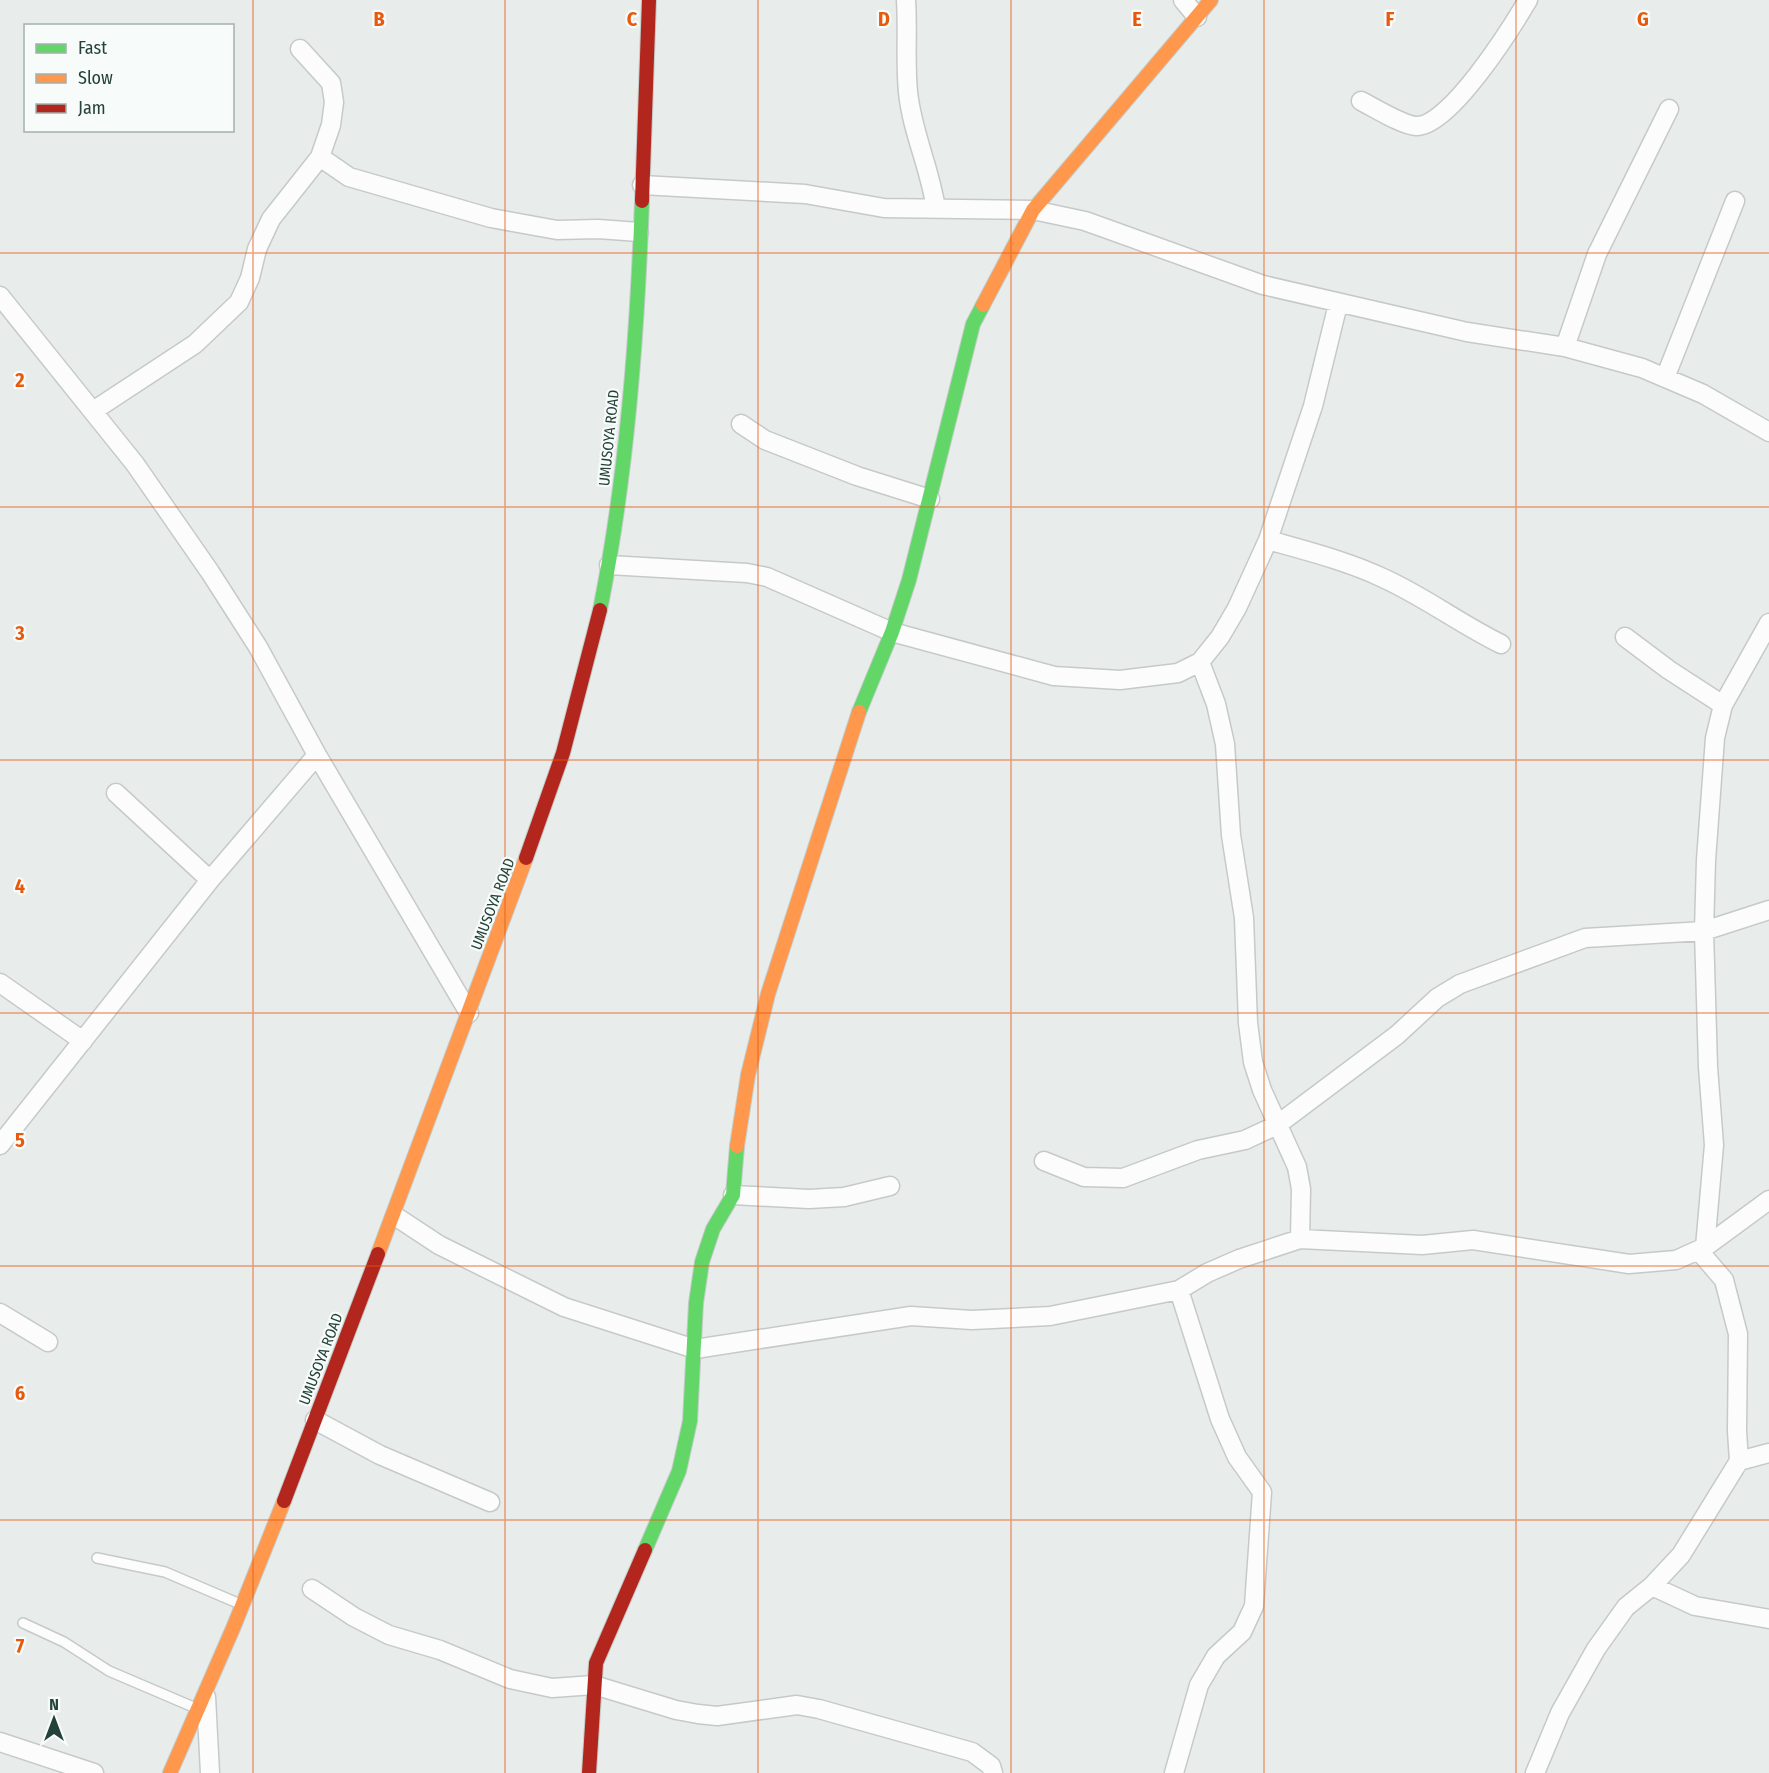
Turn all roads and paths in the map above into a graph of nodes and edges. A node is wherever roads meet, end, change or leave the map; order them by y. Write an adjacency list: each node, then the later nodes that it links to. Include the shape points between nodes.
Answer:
1 (649, 0): 11 (street, UMUSOYA ROAD)
2 (906, 0): 13 (street, via 908,92 918,139 932,176)
3 (1183, 0): 6 (street)
4 (1211, 0): 6 (street)
5 (1528, 0): 8 (street, via 1480,72 1430,123 1414,126)
6 (1197, 17): 14 (street)
7 (300, 49): 10 (street, via 331,83 331,125)
8 (1362, 101)
9 (1669, 109): 18 (street, via 1597,254)
10 (320, 157): 15 (street, via 349,177 491,218 557,230); 20 (street, via 271,219 239,303 195,344)
11 (642, 185): 13 (street, via 805,194 884,208); 15 (street, UMUSOYA ROAD)
12 (1735, 201): 19 (street)
13 (936, 209): 14 (street)
14 (1033, 210): 17 (street, via 1085,221 1263,285); 23 (street, via 973,324)
15 (639, 232): 25 (street, UMUSOYA ROAD, via 628,435)
16 (0, 296): 20 (street)
17 (1338, 304): 18 (street, via 1467,332); 24 (street, via 1313,406)
18 (1565, 347): 19 (street)
19 (1665, 378): 22 (street, via 1703,394)
20 (93, 411): 32 (street, via 210,572 258,647)
21 (741, 424): 23 (street, via 765,440)
22 (1769, 432)
23 (930, 500): 27 (street)
24 (1268, 540): 29 (street, via 1382,577); 30 (street, via 1238,608)
25 (609, 565): 27 (street, via 767,577); 38 (street, UMUSOYA ROAD, via 586,676 558,768)
26 (1769, 623): 31 (street)
27 (892, 632): 30 (street, via 1054,676 1120,680 1178,673); 44 (street, via 865,692 768,994 739,1126)
28 (1625, 637): 31 (street)
29 (1501, 644)
30 (1200, 662): 40 (street, via 1216,704 1225,744 1231,835 1244,918 1253,1062)
31 (1723, 705): 36 (street, via 1710,788)
32 (317, 755): 34 (street); 38 (street)
33 (116, 793): 34 (street)
34 (210, 880): 39 (street)
35 (1769, 910): 36 (street)
36 (1704, 931): 40 (street, via 1585,938 1460,984); 48 (street, via 1714,1145)
37 (0, 982): 39 (street)
38 (469, 1013): 46 (street, UMUSOYA ROAD)
39 (83, 1041): 41 (street)
40 (1277, 1125): 42 (street, via 1245,1140 1198,1150 1123,1178 1084,1177); 47 (street, via 1298,1167)
41 (0, 1144)
42 (1044, 1161)
43 (890, 1186): 44 (street, via 833,1197)
44 (733, 1195): 52 (street, via 713,1229 702,1262)
45 (1769, 1200): 48 (street)
46 (395, 1216): 52 (street, via 439,1245 564,1307); 53 (street, UMUSOYA ROAD)
47 (1300, 1239): 48 (street, via 1422,1245 1473,1240 1629,1264 1676,1260); 49 (street, via 1228,1264)
48 (1702, 1249): 55 (street, via 1724,1280 1738,1334)
49 (1179, 1290): 52 (street, via 1050,1316 972,1320 911,1316); 71 (street, via 1220,1419 1237,1457 1262,1492 1254,1606 1242,1632 1216,1656 1199,1685)
50 (0, 1313): 51 (street)
51 (48, 1342)
52 (695, 1349): 63 (street, via 690,1421 680,1471 610,1626 596,1663)
53 (315, 1420): 56 (street, via 380,1455); 60 (street, UMUSOYA ROAD)
54 (1769, 1453): 55 (street)
55 (1739, 1461): 58 (street, via 1682,1555)
56 (490, 1502)
57 (97, 1558): 60 (lane, via 165,1572)
58 (1652, 1586): 61 (street, via 1695,1606); 72 (street, via 1626,1607 1596,1649 1560,1713)
59 (312, 1589): 63 (street, via 389,1635 440,1650 510,1679 552,1688)
60 (243, 1605): 64 (street, UMUSOYA ROAD)
61 (1769, 1619)
62 (23, 1623): 64 (lane, via 64,1642 109,1671)
63 (594, 1685): 69 (street); 70 (street, via 698,1714 717,1716 798,1705 819,1709 972,1752 991,1766)
64 (202, 1701): 67 (street, UMUSOYA ROAD); 68 (street)
65 (0, 1743): 66 (street)
66 (94, 1773)
67 (170, 1773)
68 (210, 1773)
69 (589, 1773)
70 (993, 1773)
71 (1174, 1773)
72 (1535, 1773)

